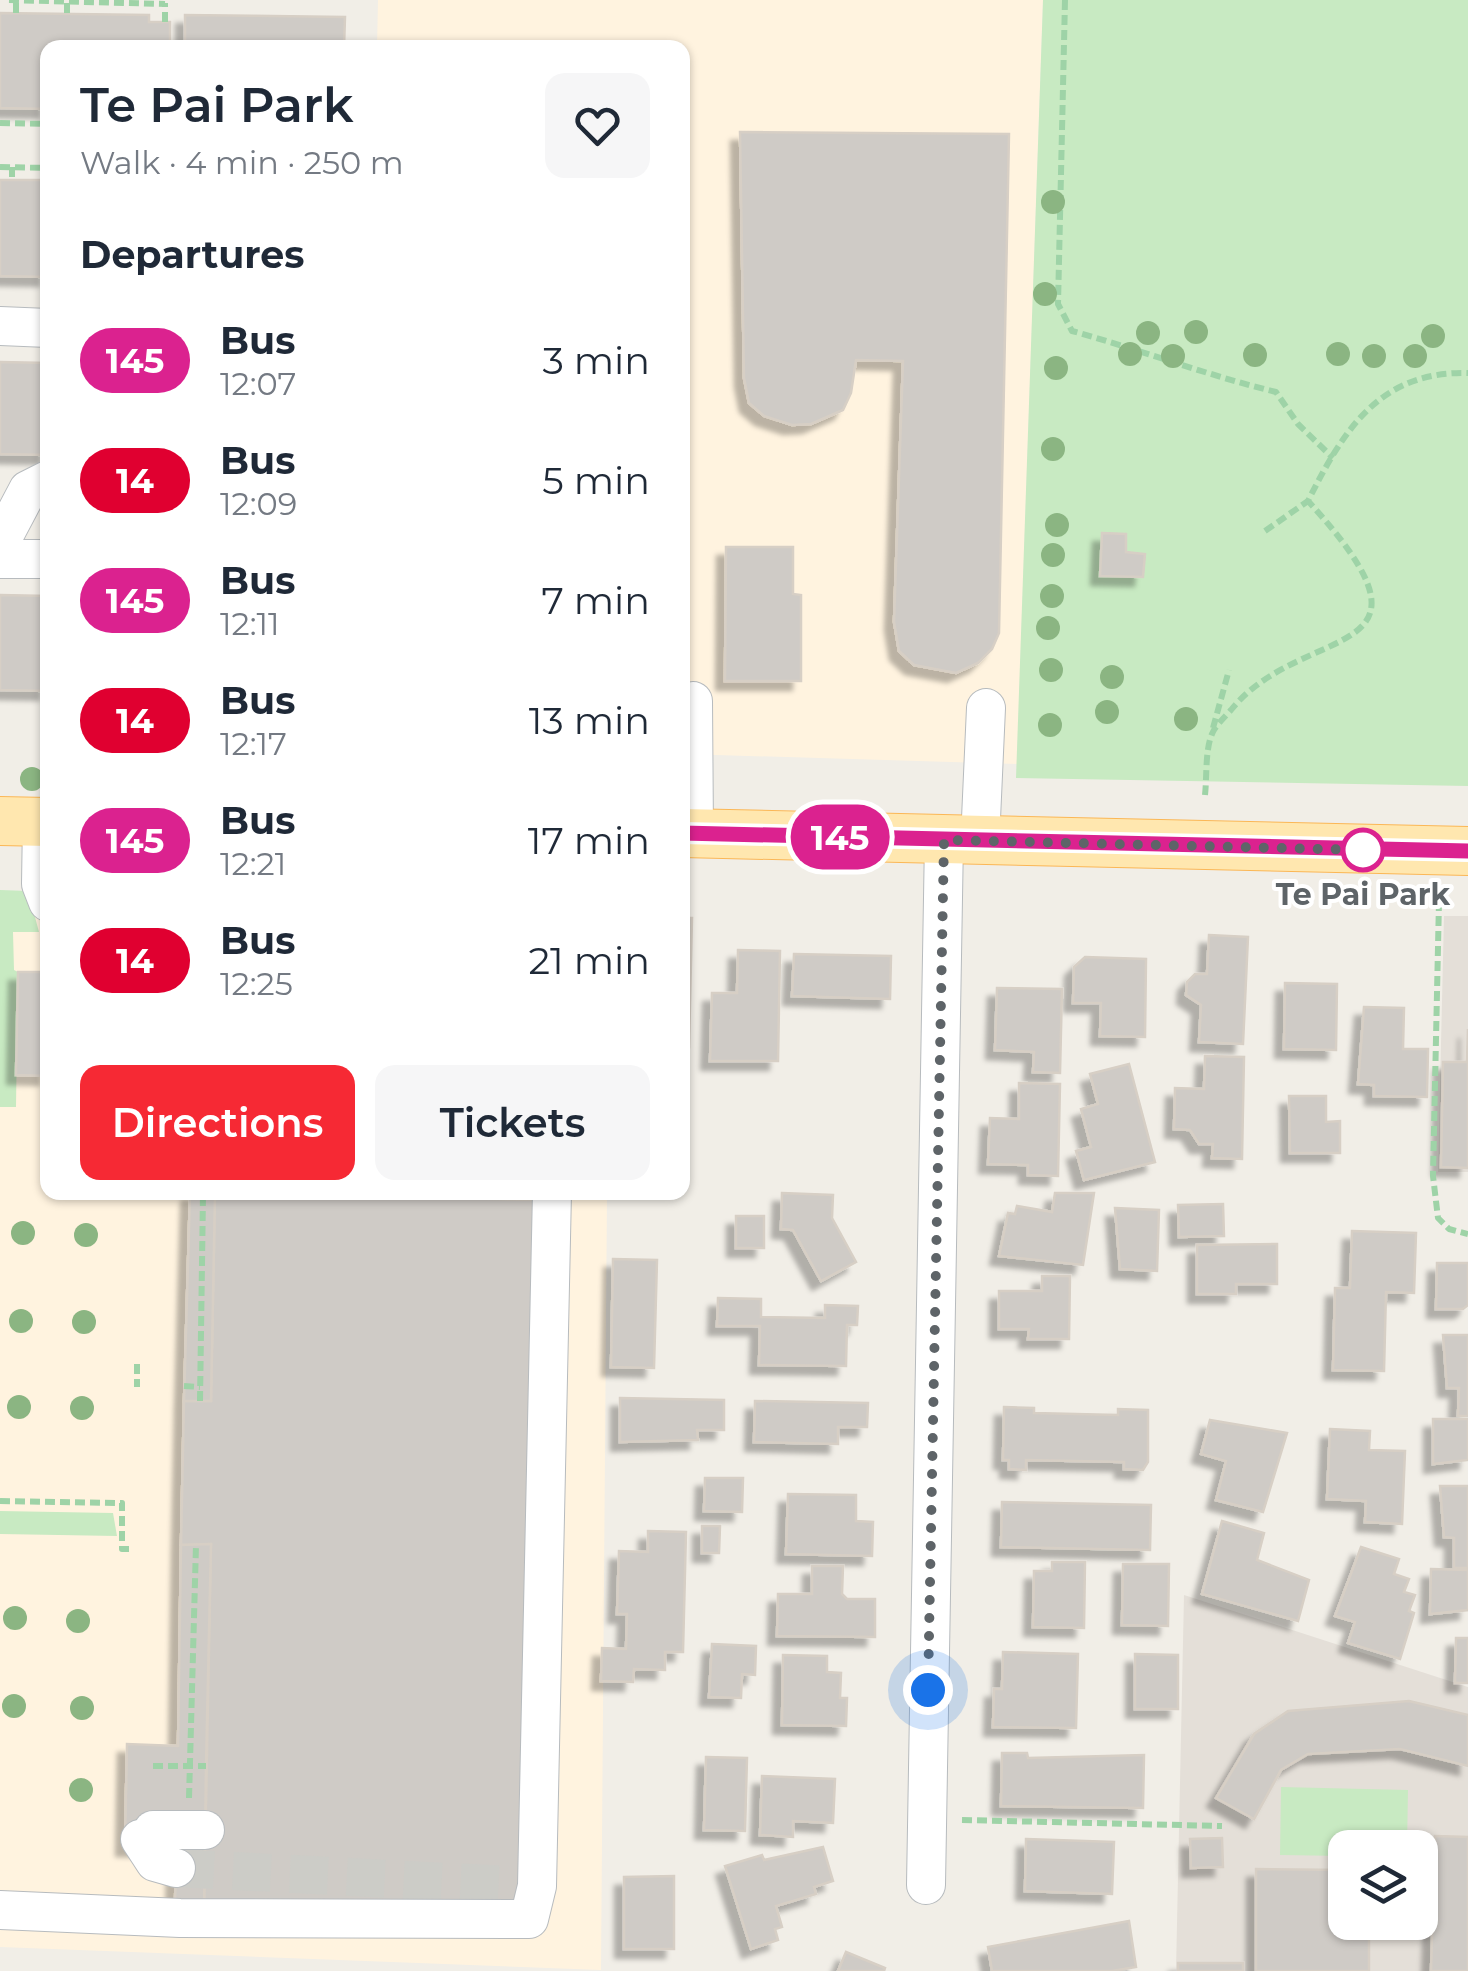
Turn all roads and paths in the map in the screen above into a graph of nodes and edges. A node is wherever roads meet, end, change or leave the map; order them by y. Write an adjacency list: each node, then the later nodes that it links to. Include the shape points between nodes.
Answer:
1 (12, 0): 3 (path); 6 (path)
2 (1065, 0): 19 (path, via 1058,304 1072,331 1148,352 1190,372 1276,392)
3 (67, 2): 5 (path); 7 (path)
4 (165, 2): 5 (path); 9 (path)
5 (122, 3): 8 (path)
6 (16, 13)
7 (67, 13)
8 (124, 14)
9 (164, 22)
10 (0, 123): 11 (path)
11 (40, 124)
12 (0, 167): 13 (path)
13 (12, 167): 14 (path); 15 (path)
14 (40, 168)
15 (12, 180)
16 (0, 326): 17 (street)
17 (40, 328)
18 (1468, 373): 19 (path, via 1412,379 1384,395 1362,414)
19 (1333, 458): 21 (path)
20 (40, 484): 23 (street, via 28,490)
21 (1308, 501): 22 (path); 29 (path, via 1364,580 1372,606 1365,627 1346,642 1269,674)
22 (1264, 531)
23 (0, 543)
24 (0, 559): 25 (street)
25 (40, 560)
26 (1229, 670): 29 (path)
27 (693, 701): 30 (street)
28 (986, 708): 34 (street)
29 (1211, 734): 31 (path)
30 (690, 780)
31 (1206, 795)
32 (30, 822): 36 (street)
33 (690, 833): 34 (main road)
34 (962, 840): 35 (main road); 56 (street)
35 (1468, 851)
36 (40, 878)
37 (1439, 901): 40 (path, via 1433,1176 1438,1218)
38 (204, 1200): 44 (path)
39 (552, 1200): 57 (street, via 535,1908 523,1921)
40 (1468, 1234)
41 (137, 1364): 43 (path)
42 (184, 1386): 44 (path)
43 (137, 1387)
44 (200, 1387): 45 (path)
45 (200, 1400)
46 (0, 1501): 47 (path, via 122,1503 122,1549)
47 (133, 1549)
48 (182, 1550): 50 (path, via 196,1547)
49 (154, 1766): 50 (path)
50 (190, 1766): 51 (path); 54 (path)
51 (206, 1766)
52 (950, 1820): 53 (path)
53 (1222, 1826)
54 (172, 1832): 55 (street, via 155,1862)
55 (176, 1868)
56 (926, 1885)
57 (0, 1910)

